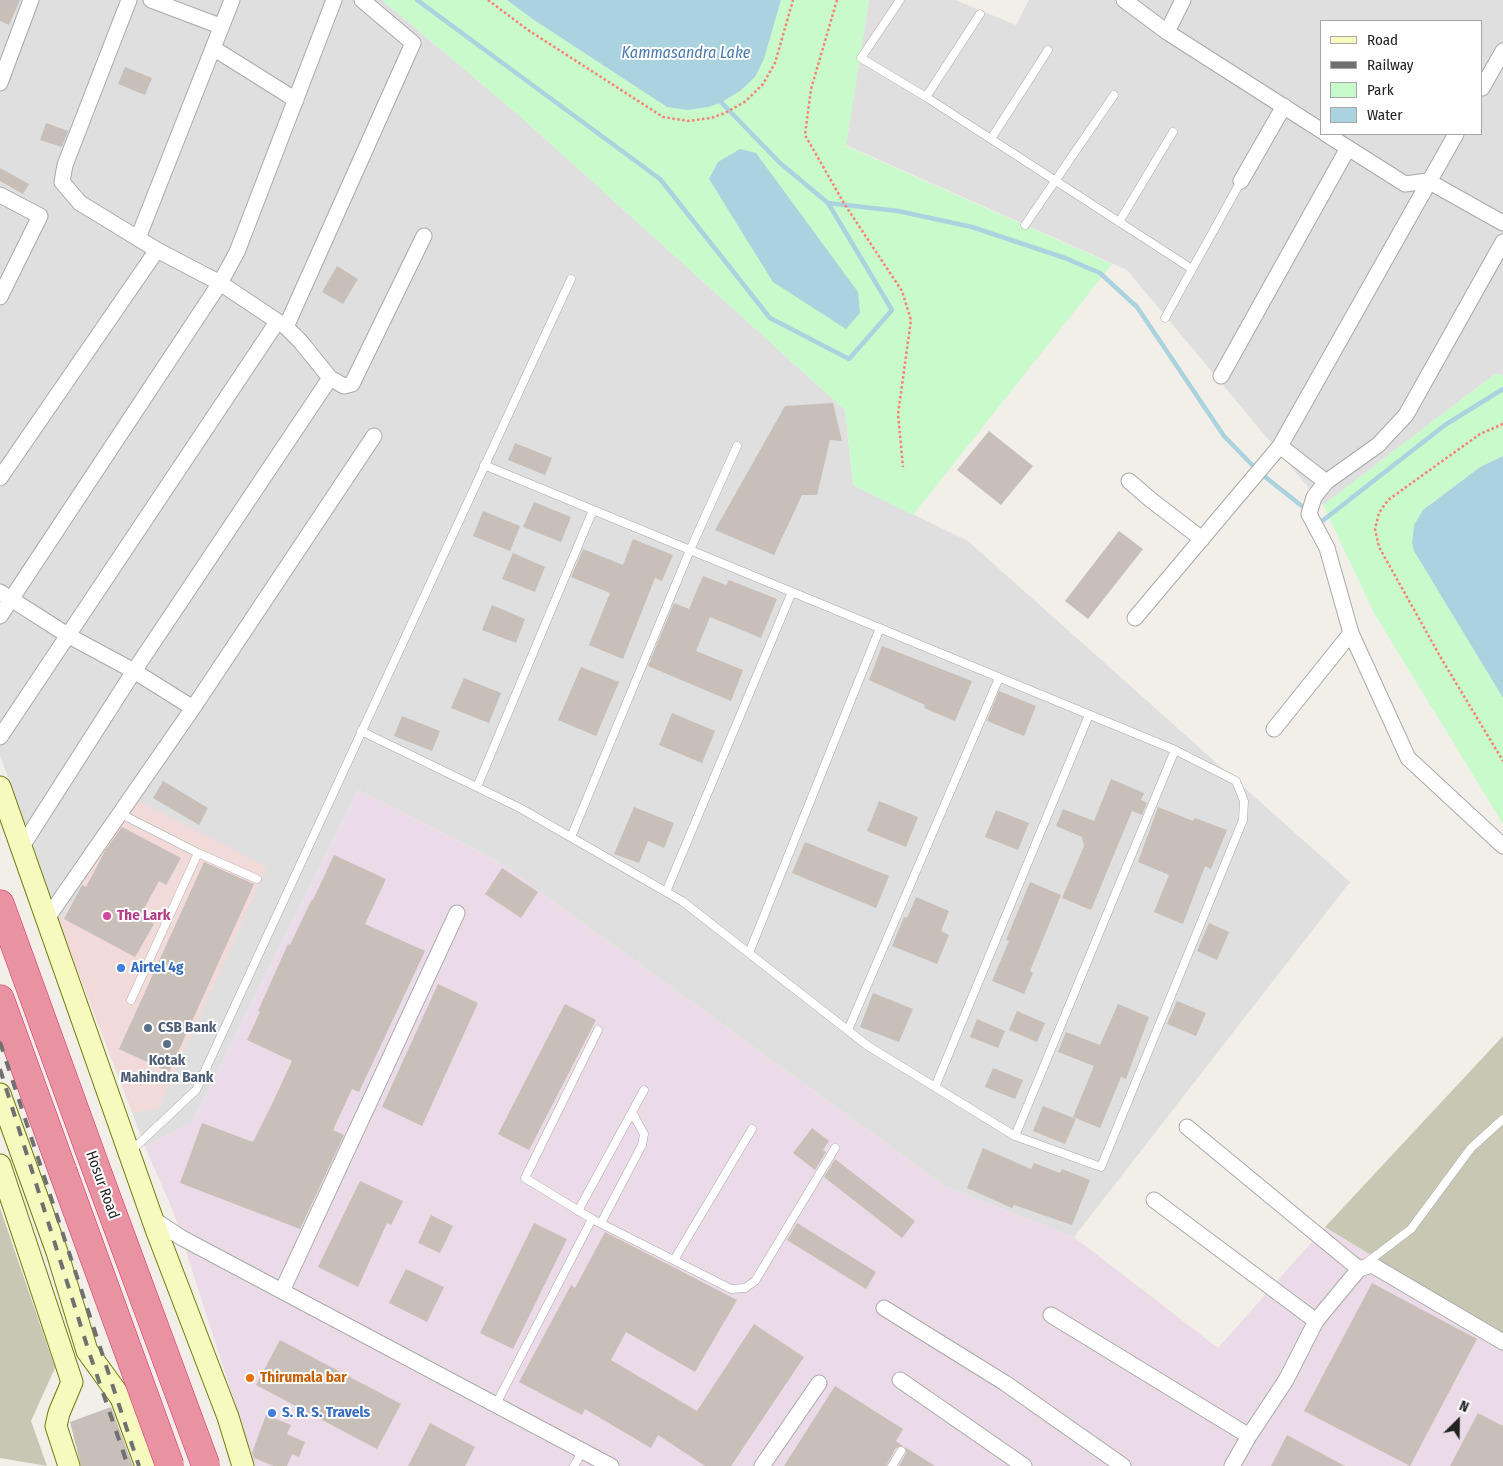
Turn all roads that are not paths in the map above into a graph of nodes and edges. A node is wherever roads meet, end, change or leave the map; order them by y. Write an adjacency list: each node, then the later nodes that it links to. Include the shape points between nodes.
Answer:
1 (31, 0): 16 (street)
2 (129, 0): 36 (street, via 65,165 62,182 80,203)
3 (152, 0): 11 (street)
4 (232, 0): 11 (street)
5 (334, 0): 20 (street)
6 (362, 0): 45 (street, via 413,43)
7 (900, 0): 19 (lane, via 861,58)
8 (1124, 0): 12 (street)
9 (1183, 0): 12 (street)
10 (980, 14): 19 (lane)
11 (220, 26): 13 (street)
12 (1167, 32): 21 (street)
13 (213, 48): 20 (street); 36 (street)
14 (1048, 50): 26 (lane)
15 (1503, 51): 17 (street)
16 (0, 83)
17 (1483, 86)
18 (1114, 95): 28 (lane)
19 (926, 97): 26 (lane)
20 (296, 100): 42 (street, via 237,252)
21 (1284, 106): 22 (street); 29 (street)
22 (1320, 130)
23 (1173, 132): 32 (lane)
24 (1328, 135): 27 (street)
25 (1455, 135): 30 (street)
26 (991, 139): 28 (lane)
27 (1348, 148): 30 (street, via 1405,184); 46 (street)
28 (1055, 181): 32 (lane); 34 (lane)
29 (1241, 181): 39 (lane)
30 (1429, 181): 33 (street); 50 (street)
31 (0, 195): 41 (street, via 40,216)
32 (1119, 222): 39 (lane)
33 (1503, 223)
34 (1025, 225)
35 (424, 236): 47 (street, via 352,384 344,386)
36 (138, 238): 38 (street)
37 (1503, 242): 54 (street, via 1406,415 1378,445)
38 (157, 250): 42 (street); 52 (street)
39 (1192, 269): 44 (lane)
40 (571, 279): 51 (lane)
41 (4, 281): 43 (street)
42 (220, 283): 45 (street); 59 (street)
43 (0, 297)
44 (1165, 318)
45 (282, 324): 47 (street, via 302,342); 64 (street)
46 (1221, 376)
47 (330, 378): 65 (street)
48 (374, 436): 67 (street)
49 (737, 446): 57 (lane)
50 (1280, 446): 54 (street); 56 (street)
51 (484, 465): 55 (lane); 70 (lane)
52 (0, 478)
53 (1129, 481): 56 (street)
54 (1326, 482): 63 (street, via 1314,498 1309,514 1327,548)
55 (594, 510): 57 (lane); 74 (lane)
56 (1202, 539): 61 (street)
57 (690, 550): 58 (lane); 76 (lane)
58 (792, 592): 62 (lane); 81 (lane)
59 (6, 595): 60 (street); 64 (street)
60 (0, 616)
61 (1135, 618)
62 (880, 628): 66 (lane); 85 (lane)
63 (1350, 633): 69 (street); 77 (street, via 1408,758)
64 (69, 636): 65 (street); 71 (street)
65 (134, 671): 67 (street); 78 (street)
66 (999, 678): 68 (lane); 89 (lane)
67 (194, 708): 75 (street)
68 (1089, 715): 72 (lane); 90 (lane)
69 (1274, 729)
70 (361, 731): 74 (lane); 100 (lane, via 196,1090)
71 (0, 737)
72 (1175, 750): 98 (lane); 98 (lane, via 1236,781 1244,801 1243,820 1102,1167)
73 (0, 787): 78 (street)
74 (477, 787): 76 (lane)
75 (119, 813): 79 (lane); 84 (street)
76 (571, 837): 81 (lane)
77 (1503, 846)
78 (21, 848): 84 (street)
79 (198, 853): 80 (lane); 87 (lane)
80 (257, 879)
81 (666, 892): 85 (lane)
82 (0, 904): 123 (highway, Hosur Road, bridge)
83 (457, 913): 109 (street)
84 (46, 920): 100 (street)
85 (749, 953): 89 (lane)
86 (0, 999): 122 (highway, bridge)
87 (131, 1000)
88 (598, 1030): 103 (lane, via 525,1178)
89 (848, 1030): 90 (lane)
90 (935, 1087): 98 (lane)
91 (644, 1090): 93 (lane)
92 (0, 1094): 94 (street)
93 (632, 1112): 103 (lane); 106 (lane, via 644,1134 642,1145)
94 (4, 1117): 121 (street, via 58,1252 87,1352 121,1398)
95 (1503, 1119): 108 (lane, via 1471,1148 1411,1229)
96 (1187, 1127): 108 (street)
97 (752, 1129): 107 (lane)
98 (1015, 1136)
99 (835, 1148): 107 (lane, via 749,1287 731,1289)
100 (130, 1153): 104 (street)
101 (0, 1165): 120 (street, via 72,1382 56,1426)
102 (1154, 1200): 112 (street)
103 (578, 1210): 105 (lane)
104 (153, 1219): 109 (street, via 182,1238); 124 (street, via 228,1417)
105 (592, 1219): 106 (lane); 116 (lane)
106 (601, 1223): 107 (lane)
107 (674, 1260)
108 (1359, 1269): 112 (street); 113 (street, via 1372,1265)
109 (282, 1290): 116 (street)
110 (884, 1308): 130 (street, via 1005,1383)
111 (1051, 1315): 117 (street)
112 (1316, 1320): 117 (street, via 1286,1380)
113 (1503, 1342)
114 (900, 1380): 129 (street)
115 (819, 1383): 127 (street)
116 (496, 1404): 118 (street)
117 (1249, 1436): 131 (street)
118 (583, 1450): 125 (lane); 126 (street)
119 (901, 1451): 128 (lane)
120 (69, 1466)
121 (146, 1466)
122 (170, 1466)
123 (206, 1466)
124 (243, 1466)
125 (574, 1466)
126 (611, 1466)
127 (762, 1466)
128 (892, 1466)
129 (1024, 1466)
130 (1123, 1466)
131 (1232, 1466)

